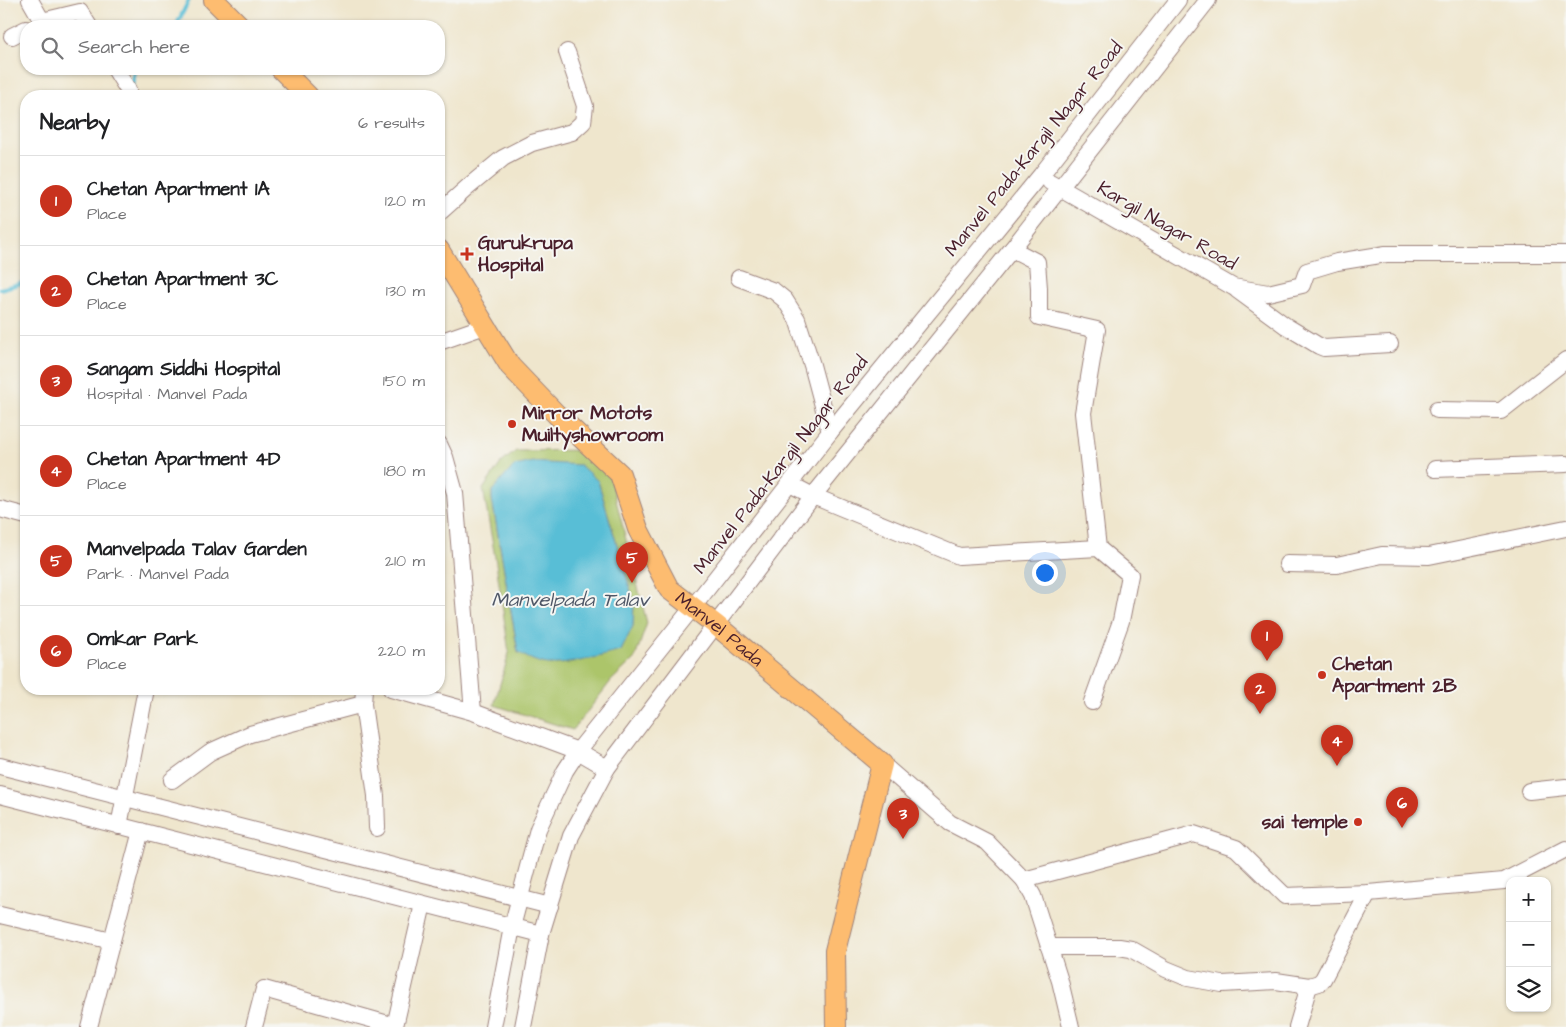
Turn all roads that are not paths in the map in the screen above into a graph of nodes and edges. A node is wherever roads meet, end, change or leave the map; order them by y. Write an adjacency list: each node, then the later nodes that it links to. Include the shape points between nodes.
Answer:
1 (30, 0): 5 (street)
2 (214, 0): 8 (main road)
3 (1178, 0): 14 (street, Manvel Pada-Kargil Nagar Road)
4 (1208, 0): 15 (street)
5 (36, 20)
6 (51, 20): 7 (street, via 80,12)
7 (85, 20)
8 (234, 20)
9 (567, 52): 16 (street, via 585,106 583,122 572,132 532,143 503,158)
10 (119, 75): 12 (street)
11 (287, 75): 13 (main road)
12 (128, 90)
13 (302, 90)
14 (1041, 176): 15 (street, Kargil Nagar Road); 27 (street, Manvel Pada-Kargil Nagar Road)
15 (1059, 188): 17 (street); 21 (street, Kargil Nagar Road)
16 (445, 208)
17 (1012, 249): 32 (street); 36 (street, via 1036,262 1039,317 1097,330 1083,413)
18 (1566, 254): 21 (street, Kargil Nagar Road, via 1386,254 1307,271 1302,285 1268,293)
19 (445, 260): 22 (main road, Manvel Pada)
20 (739, 278): 27 (street, via 774,291 785,300 797,319)
21 (1233, 287): 24 (street, via 1286,326 1324,348)
22 (485, 326): 23 (street); 38 (main road, Manvel Pada, via 510,366 620,474 638,529 669,589)
23 (445, 340)
24 (1390, 344)
25 (1566, 360): 26 (street, via 1501,411)
26 (1438, 410)
27 (830, 432): 31 (street, Manvel Pada-Kargil Nagar Road)
28 (445, 457): 44 (street, via 455,493)
29 (1566, 464): 30 (street)
30 (1435, 469)
31 (790, 484): 32 (street); 38 (street, Manvel Pada-Kargil Nagar Road)
32 (812, 496): 36 (street, via 959,556); 39 (street)
33 (0, 509): 34 (street)
34 (20, 514)
35 (1566, 528): 37 (street, via 1429,556 1382,555 1337,565)
36 (1098, 548): 43 (street, via 1130,574 1121,621)
37 (1287, 564)
38 (694, 607): 39 (main road, Manvel Pada); 45 (street, Manvel Pada-Kargil Nagar Road)
39 (716, 625): 46 (main road, Manvel Pada); 48 (street)
40 (145, 695): 53 (street)
41 (412, 695): 44 (street)
42 (363, 696): 49 (street, via 250,734 210,752); 55 (street)
43 (1092, 702)
44 (473, 712): 45 (street)
45 (578, 751): 48 (street); 60 (street, Manvel Pada-Kargil Nagar Road, via 538,829)
46 (882, 764): 58 (street, via 950,823 987,842); 73 (main road, via 835,951)
47 (0, 766): 53 (street)
48 (607, 768): 62 (street, via 570,836)
49 (172, 780)
50 (1566, 788): 51 (street)
51 (1529, 791)
52 (0, 795): 54 (street)
53 (125, 798): 54 (street); 60 (street)
54 (119, 826): 56 (street)
55 (377, 828)
56 (141, 831): 61 (street); 66 (street)
57 (1566, 849): 59 (street, via 1504,881)
58 (1024, 880): 59 (street, via 1194,834 1236,848 1285,896); 67 (street, via 1033,896)
59 (1368, 893): 68 (street, via 1323,978)
60 (520, 899): 62 (street); 64 (street, Manvel Pada-Kargil Nagar Road)
61 (423, 904): 64 (street); 70 (street, via 395,1026 264,989)
62 (550, 906): 65 (street)
63 (0, 914): 66 (street)
64 (512, 927): 65 (street); 71 (street, Manvel Pada-Kargil Nagar Road)
65 (541, 934): 72 (street)
66 (112, 942): 69 (street)
67 (1049, 947): 68 (street, via 1132,949 1188,978 1222,984 1276,981); 74 (street)
68 (1309, 986): 75 (street)
69 (89, 1027)
70 (254, 1027)
71 (493, 1027)
72 (523, 1027)
73 (836, 1027)
74 (1071, 1027)
75 (1297, 1027)

